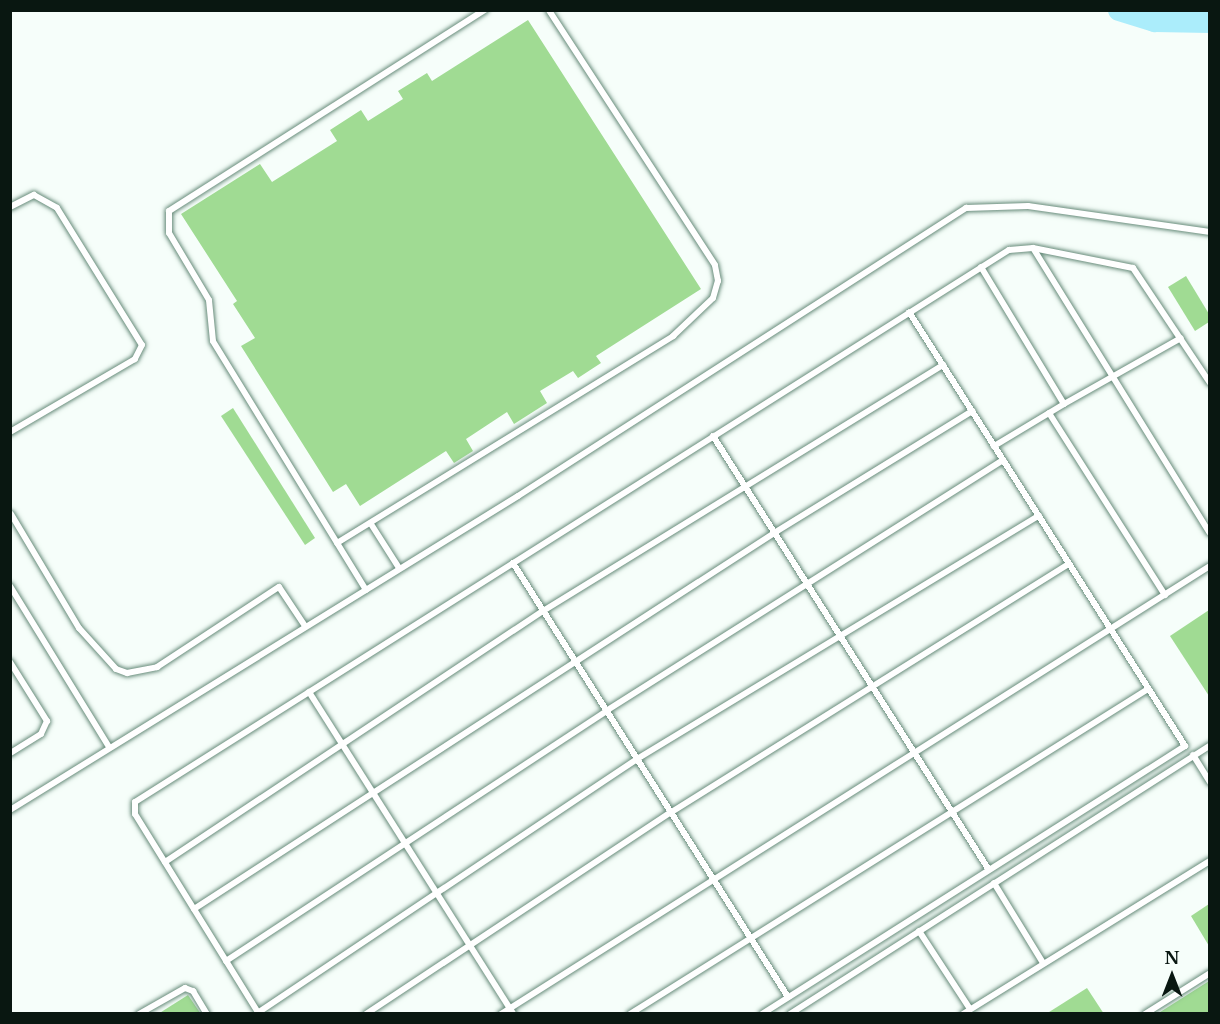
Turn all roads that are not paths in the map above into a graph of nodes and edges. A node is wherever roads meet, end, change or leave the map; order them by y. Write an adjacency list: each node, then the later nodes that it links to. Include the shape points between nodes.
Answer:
1 (485, 10): 25 (lane, via 169,212 169,232 209,300 213,341)
2 (549, 10): 22 (lane, via 715,265 718,281 713,298 673,336)
3 (10, 207): 15 (lane, via 34,195 57,208 138,335 142,351 97,384)
4 (1209, 232): 29 (lane, via 1028,206 966,208)
5 (1033, 248): 6 (lane, via 1009,250); 8 (lane, via 1133,268); 10 (lane)
6 (981, 267): 7 (lane); 12 (lane)
7 (909, 312): 9 (lane); 16 (lane)
8 (1181, 338): 10 (lane); 11 (lane)
9 (943, 365): 13 (lane); 19 (lane)
10 (1116, 375): 12 (lane); 24 (lane)
11 (1209, 383)
12 (1064, 404): 14 (lane)
13 (972, 411): 17 (lane); 23 (lane)
14 (1049, 413): 17 (lane); 33 (lane)
15 (10, 432)
16 (713, 436): 19 (lane); 26 (lane)
17 (994, 446): 18 (lane)
18 (1003, 460): 21 (lane); 30 (lane)
19 (744, 485): 23 (lane); 34 (lane)
20 (11, 514): 35 (lane, via 79,628 116,669 128,673 157,667 279,587)
21 (1039, 516): 27 (lane); 37 (lane)
22 (371, 524): 25 (lane); 29 (lane)
23 (774, 533): 30 (lane); 38 (lane)
24 (1209, 533)
25 (337, 543): 32 (lane)
26 (513, 563): 34 (lane); 42 (lane)
27 (1069, 564): 36 (lane); 40 (lane)
28 (1209, 566): 33 (lane)
29 (399, 568): 32 (lane)
30 (807, 585): 37 (lane); 43 (lane)
31 (10, 586): 46 (lane)
32 (366, 590): 35 (lane)
33 (1165, 595): 36 (lane)
34 (543, 611): 38 (lane); 45 (lane)
35 (305, 626): 46 (lane)
36 (1111, 630): 41 (lane); 48 (lane)
37 (840, 637): 40 (lane); 50 (lane)
38 (575, 661): 43 (lane); 52 (lane)
39 (10, 662): 47 (lane, via 47,721 42,734)
40 (872, 686): 48 (lane); 55 (lane)
41 (1148, 689): 54 (lane); 59 (lane, via 1184,748)
42 (309, 692): 45 (lane); 58 (lane, via 135,802 135,814)
43 (606, 711): 50 (lane); 56 (lane)
44 (1209, 745): 49 (lane)
45 (343, 746): 52 (lane); 58 (lane)
46 (109, 747): 53 (lane)
47 (10, 753)
48 (914, 753): 54 (lane); 60 (lane)
49 (1193, 755): 51 (lane); 61 (lane)
50 (637, 759): 55 (lane); 62 (lane)
51 (1209, 782)
52 (373, 793): 56 (lane); 63 (lane)
53 (10, 810)
54 (951, 811): 59 (lane); 65 (lane)
55 (670, 813): 60 (lane); 66 (lane)
56 (404, 843): 62 (lane); 67 (lane)
57 (1209, 861): 68 (lane)
58 (165, 862): 63 (lane)
59 (990, 870): 70 (lane)
60 (713, 879): 65 (lane); 72 (lane)
61 (994, 883): 64 (lane); 68 (lane)
62 (438, 896): 66 (lane); 73 (lane)
63 (194, 909): 67 (lane)
64 (919, 931): 71 (lane); 80 (lane)
65 (748, 938): 70 (lane); 78 (lane)
66 (468, 944): 72 (lane); 76 (lane)
67 (226, 960): 73 (lane)
68 (1043, 963): 71 (lane)
69 (1209, 973): 82 (lane)
70 (788, 998): 79 (lane)
71 (970, 1009): 81 (lane)
72 (511, 1011): 77 (lane)
73 (259, 1013)
74 (139, 1014): 75 (lane, via 185,988 193,991)
75 (207, 1014)
76 (366, 1014)
77 (501, 1014)
78 (630, 1014)
79 (762, 1014)
80 (790, 1014)
81 (963, 1014)
82 (1145, 1014)

